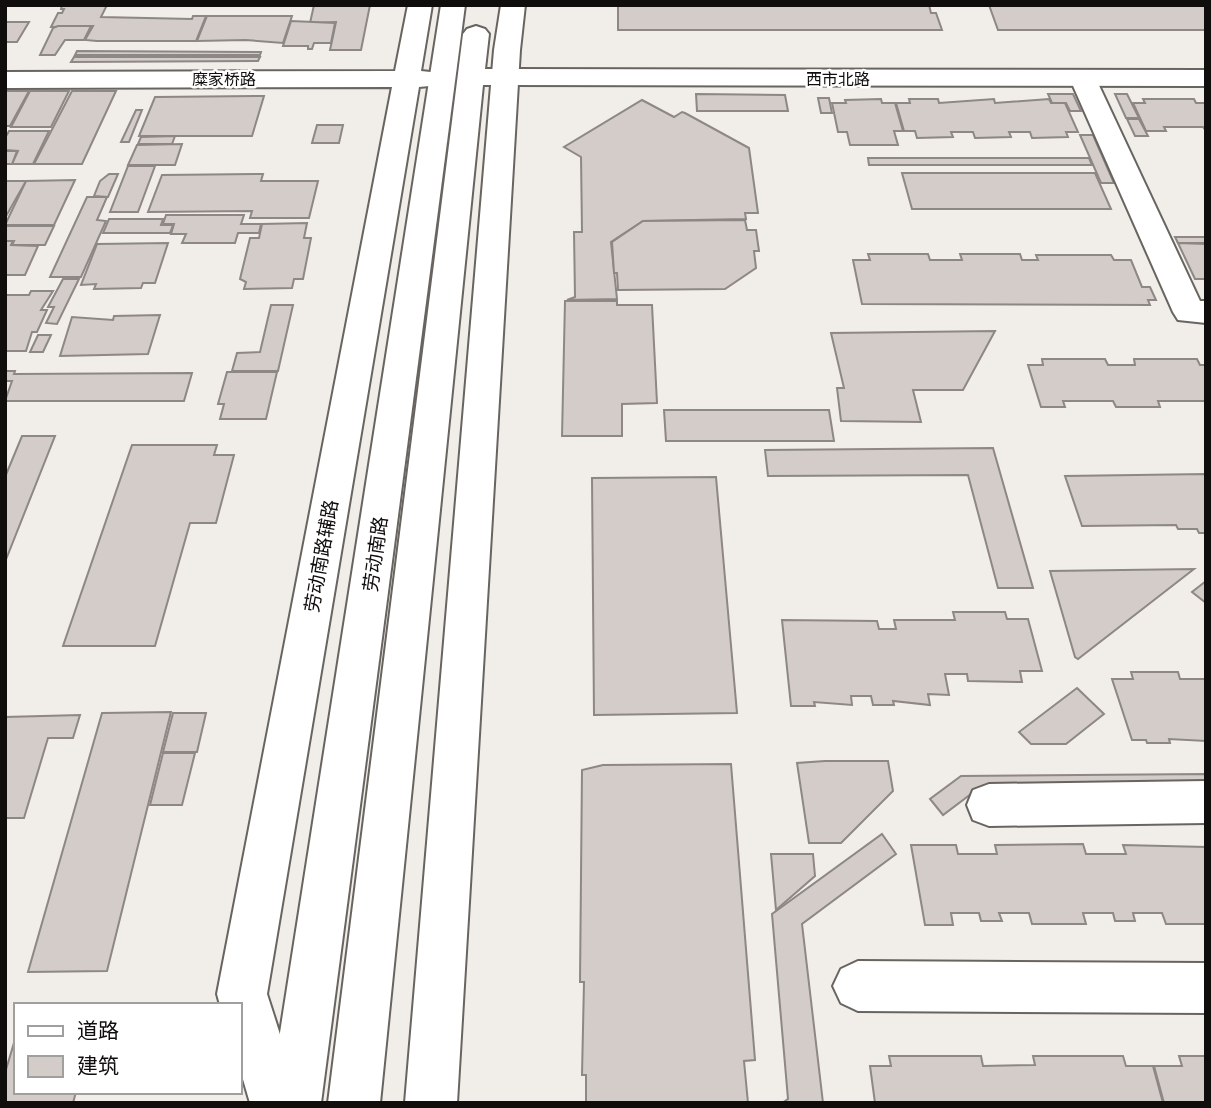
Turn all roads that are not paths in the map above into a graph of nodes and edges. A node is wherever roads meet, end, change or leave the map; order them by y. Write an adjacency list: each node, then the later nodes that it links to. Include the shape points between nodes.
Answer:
1 (420, 5): 5 (street, 劳动南路辅路)
2 (453, 5): 5 (street, 劳动南路)
3 (479, 5): 5 (street, 劳动南路)
4 (513, 5): 5 (street, 劳动南路辅路)
5 (457, 78): 7 (street, 西市北路); 8 (street, 糜家桥路); 14 (street, 劳动南路辅路, via 242,994); 15 (street, 劳动南路); 16 (street, 劳动南路); 17 (street, 劳动南路辅路)
6 (1206, 78): 7 (street, 西市北路)
7 (1083, 79): 9 (street, via 1189,312)
8 (5, 80)
9 (1206, 312)
10 (1206, 802): 11 (street)
11 (989, 805)
12 (858, 986): 13 (street)
13 (1206, 988)
14 (276, 1103)
15 (295, 1103)
16 (355, 1103)
17 (431, 1103)

